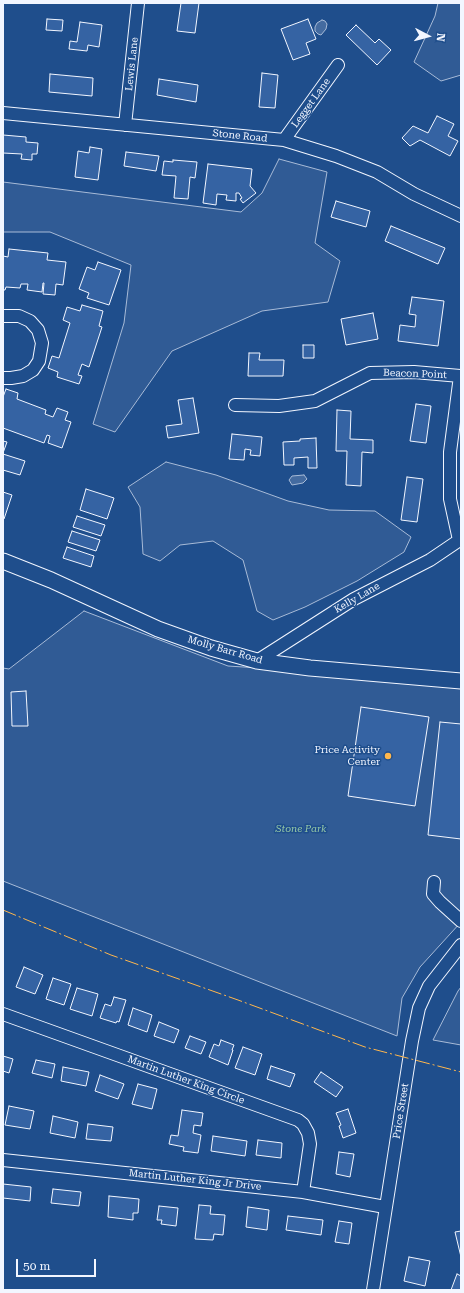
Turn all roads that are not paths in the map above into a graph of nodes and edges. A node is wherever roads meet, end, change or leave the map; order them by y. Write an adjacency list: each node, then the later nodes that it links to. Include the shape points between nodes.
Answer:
1 (138, 3): 4 (street, Lewis Lane)
2 (338, 65): 5 (street, Legget Lane)
3 (3, 114): 4 (street, Stone Road)
4 (125, 125): 5 (street, Stone Road)
5 (284, 140): 6 (street, Stone Road, via 377,172 414,194)
6 (461, 216)
7 (3, 316): 9 (street, via 19,316 30,321 38,330 42,343 39,361 33,370 23,376)
8 (460, 372): 10 (street, Beacon Point, via 370,373 315,401 279,406); 11 (street, Beacon Point, via 450,452 450,499)
9 (3, 378)
10 (235, 405)
11 (460, 540): 13 (street, Kelly Lane, via 430,560 354,599)
12 (3, 560): 13 (main road, Molly Barr Road, via 158,629 211,648)
13 (257, 660): 14 (main road, Molly Barr Road, via 310,668)
14 (461, 681)
15 (434, 882): 16 (street, via 434,894)
16 (461, 921)
17 (461, 945): 21 (street, Price Street, via 429,986 419,1008)
18 (3, 1014): 20 (street, Martin Luther King Circle, via 298,1120 308,1132 310,1144)
19 (3, 1160): 20 (street, Martin Luther King Jr Drive)
20 (303, 1192): 21 (street, Martin Luther King Jr Drive)
21 (386, 1207): 22 (street, Price Street)
22 (372, 1290)

